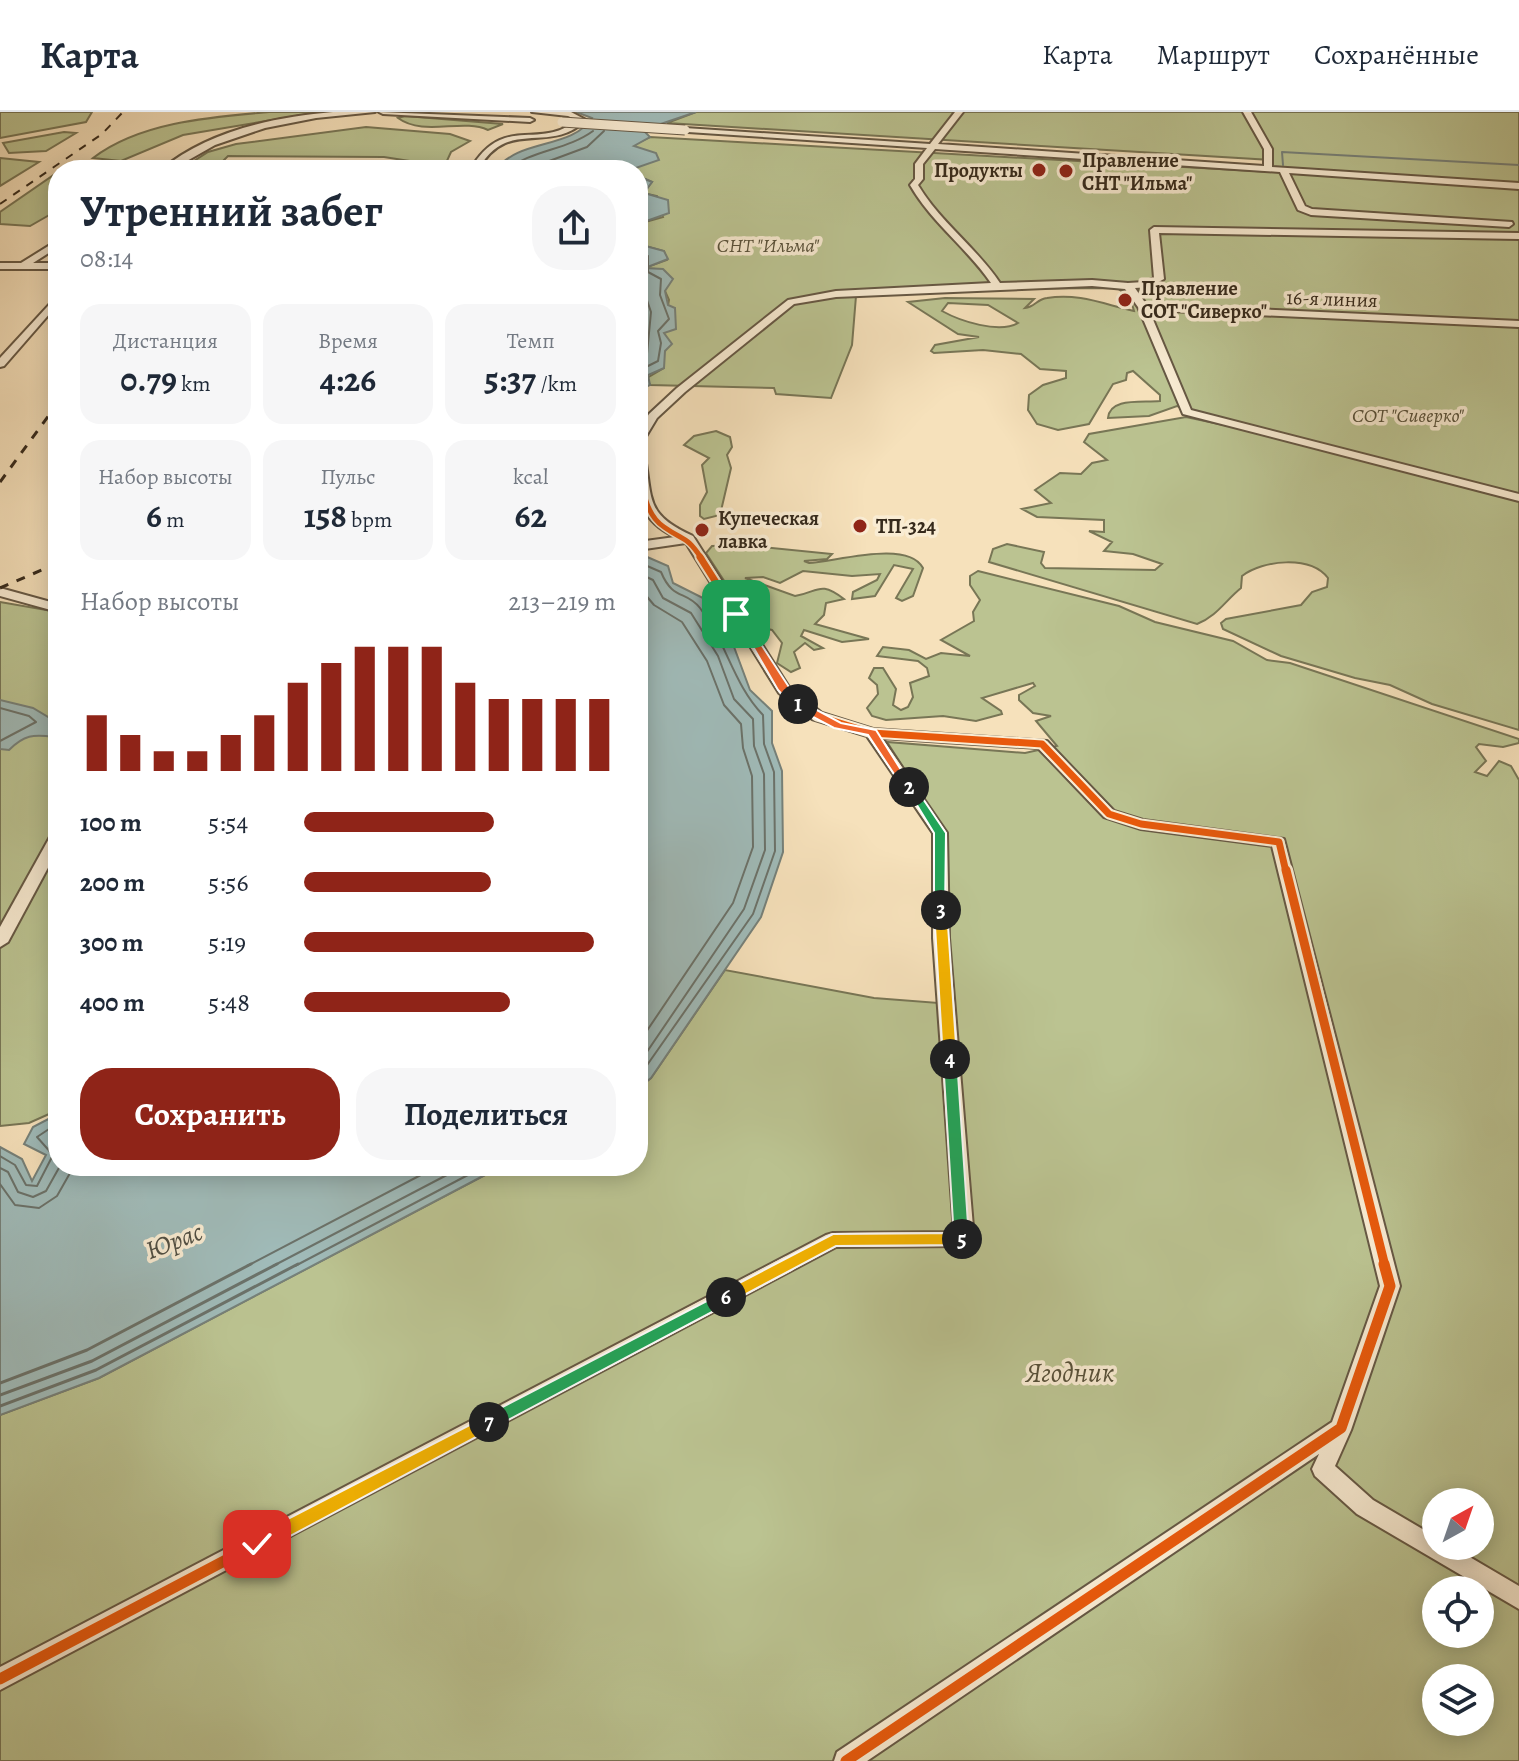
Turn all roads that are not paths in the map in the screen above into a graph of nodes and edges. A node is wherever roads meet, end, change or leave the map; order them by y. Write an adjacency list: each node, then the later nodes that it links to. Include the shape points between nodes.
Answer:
1 (371, 112): 7 (street, via 300,118 245,130)
2 (383, 112): 6 (street, bridge)
3 (536, 112): 8 (street, via 582,120 566,129 504,132 484,144)
4 (959, 112): 6 (street)
5 (1247, 112): 9 (street, via 1268,149)
6 (930, 148): 9 (street); 18 (street, via 914,185)
7 (181, 160)
8 (478, 160)
9 (1268, 170): 10 (street)
10 (1284, 172): 11 (street); 12 (street, via 1301,208 1311,212)
11 (1519, 186)
12 (1519, 225)
13 (1519, 236): 19 (street, via 1154,230 1159,279)
14 (48, 249): 15 (street)
15 (24, 265): 16 (street); 17 (street)
16 (0, 266)
17 (48, 266)
18 (997, 286): 19 (street); 24 (street, via 825,295 791,302 681,390)
19 (1128, 286): 20 (street)
20 (1143, 307): 22 (street, 16-я линия); 25 (street, via 1187,412)
21 (48, 309): 23 (street)
22 (1519, 324)
23 (0, 364)
24 (648, 424)
25 (1519, 498)
26 (648, 506): 27 (street, via 663,527)
27 (689, 539): 28 (street); 31 (street, via 784,690 817,716)
28 (648, 545)
29 (0, 592): 30 (street)
30 (48, 605)
31 (872, 733): 34 (street, via 1042,744 1109,814 1141,824 1279,842 1390,1286); 36 (street, via 940,833 941,938 964,1239 833,1240)
32 (48, 853): 33 (street)
33 (0, 942)
34 (1341, 1428): 35 (street, via 1323,1469 1365,1507); 37 (street)
35 (1519, 1598)
36 (0, 1679)
37 (846, 1761)

